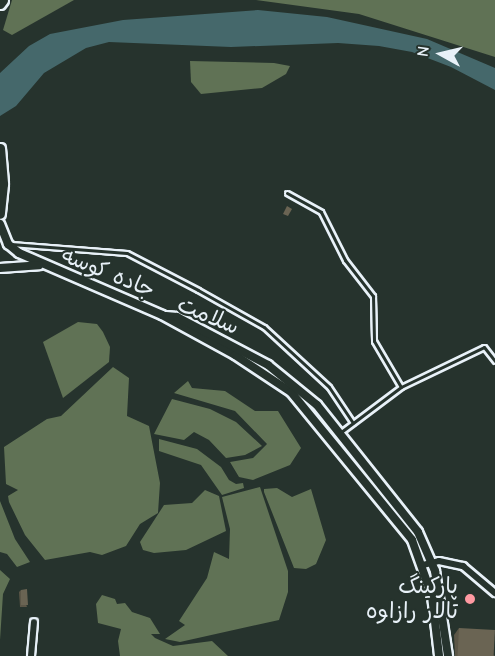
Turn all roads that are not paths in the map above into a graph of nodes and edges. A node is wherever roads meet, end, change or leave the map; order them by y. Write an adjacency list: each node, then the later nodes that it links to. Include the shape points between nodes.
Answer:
1 (3, 0): 2 (main road)
2 (0, 4)
3 (0, 148): 5 (main road)
4 (287, 193): 12 (lane, via 321,212 345,260 373,296 374,341)
5 (0, 214)
6 (0, 224): 7 (main road)
7 (8, 244): 8 (main road, جاده کوسه); 13 (lane, via 127,253 264,327 329,387)
8 (40, 265): 9 (main road, جاده کوسه); 10 (main road, جاده کوسه)
9 (0, 268)
10 (162, 315): 14 (main road, سلامت, via 177,317 268,365 317,405)
11 (495, 361): 12 (lane, via 484,347)
12 (401, 387): 13 (lane)
13 (353, 423): 14 (lane)
14 (336, 436): 15 (main road, سلامت, via 418,532)
15 (427, 563): 16 (street); 21 (main road, سلامت); 22 (main road, سلامت, via 440,594)
16 (463, 566): 17 (lane); 18 (street)
17 (464, 575)
18 (495, 593)
19 (34, 622): 20 (street)
20 (31, 656)
21 (439, 656)
22 (448, 656)

